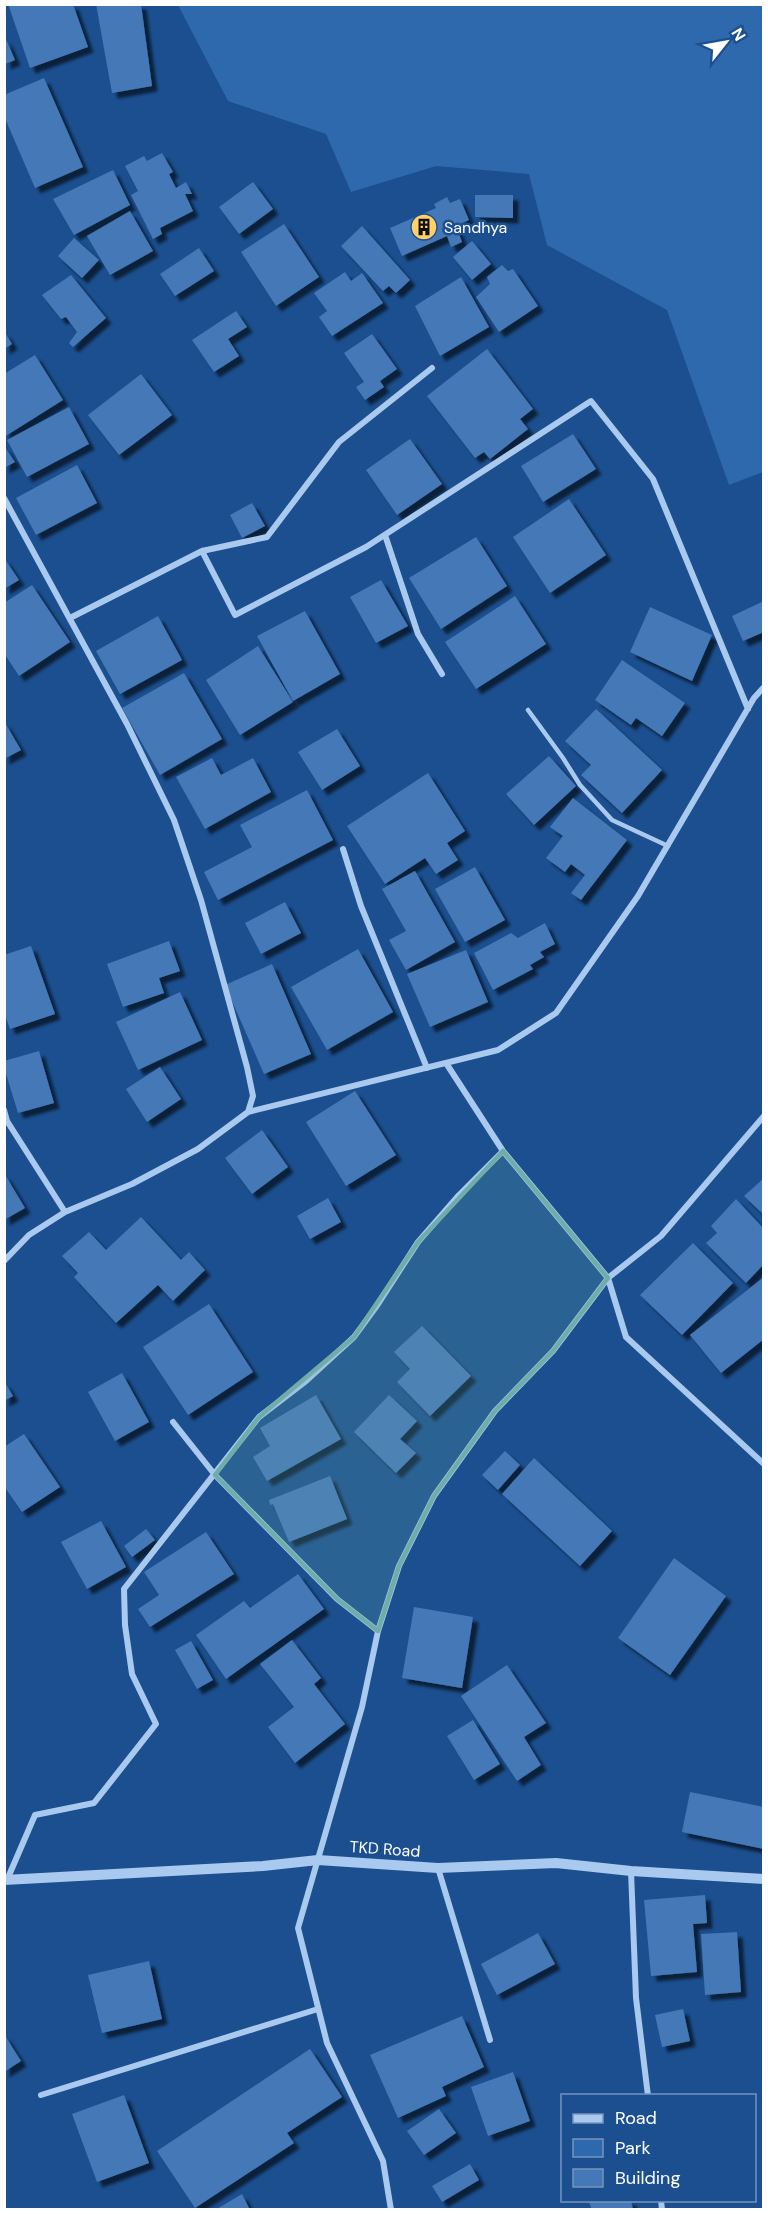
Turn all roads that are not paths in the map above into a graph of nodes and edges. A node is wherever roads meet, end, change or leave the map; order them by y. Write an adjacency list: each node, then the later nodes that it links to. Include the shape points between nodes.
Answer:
1 (432, 368): 4 (street, via 339,442 267,537)
2 (4, 498): 5 (street)
3 (386, 535): 4 (street, via 235,615); 6 (street, via 418,634); 8 (street, via 591,401 653,479)
4 (202, 550): 5 (street)
5 (70, 618): 15 (street, via 174,820 201,900 247,1067 253,1096)
6 (442, 674)
7 (764, 687): 8 (street)
8 (748, 709): 10 (street)
9 (528, 710): 10 (lane, via 580,785 612,820)
10 (668, 846): 12 (street, via 639,896 556,1013 498,1050)
11 (343, 849): 13 (street, via 361,906)
12 (446, 1063): 13 (street); 17 (street)
13 (427, 1068): 15 (street)
14 (4, 1110): 18 (street, via 7,1121)
15 (248, 1112): 18 (street, via 198,1149 132,1184)
16 (764, 1116): 20 (street, via 661,1236)
17 (502, 1151): 20 (street); 23 (street, via 418,1242 354,1337 306,1382 259,1417)
18 (65, 1212): 19 (street, via 29,1235)
19 (4, 1261)
20 (608, 1278): 22 (street, via 626,1337); 24 (street, via 553,1351 495,1411 434,1496 399,1566)
21 (173, 1422): 23 (street)
22 (764, 1464)
23 (215, 1475): 24 (street, via 337,1599); 29 (street, via 124,1589 132,1674 156,1724 94,1803 35,1815)
24 (378, 1631): 25 (street, via 362,1707)
25 (318, 1860): 26 (street, TKD Road); 29 (street, TKD Road); 30 (street, via 298,1928)
26 (438, 1868): 27 (street, TKD Road, via 556,1863); 31 (street)
27 (631, 1870): 28 (street, TKD Road); 32 (street, via 636,1998)
28 (764, 1879)
29 (5, 1880)
30 (318, 2009): 33 (street); 34 (street, via 327,2043 383,2161)
31 (490, 2040)
32 (648, 2094)
33 (41, 2095)
34 (391, 2210)

